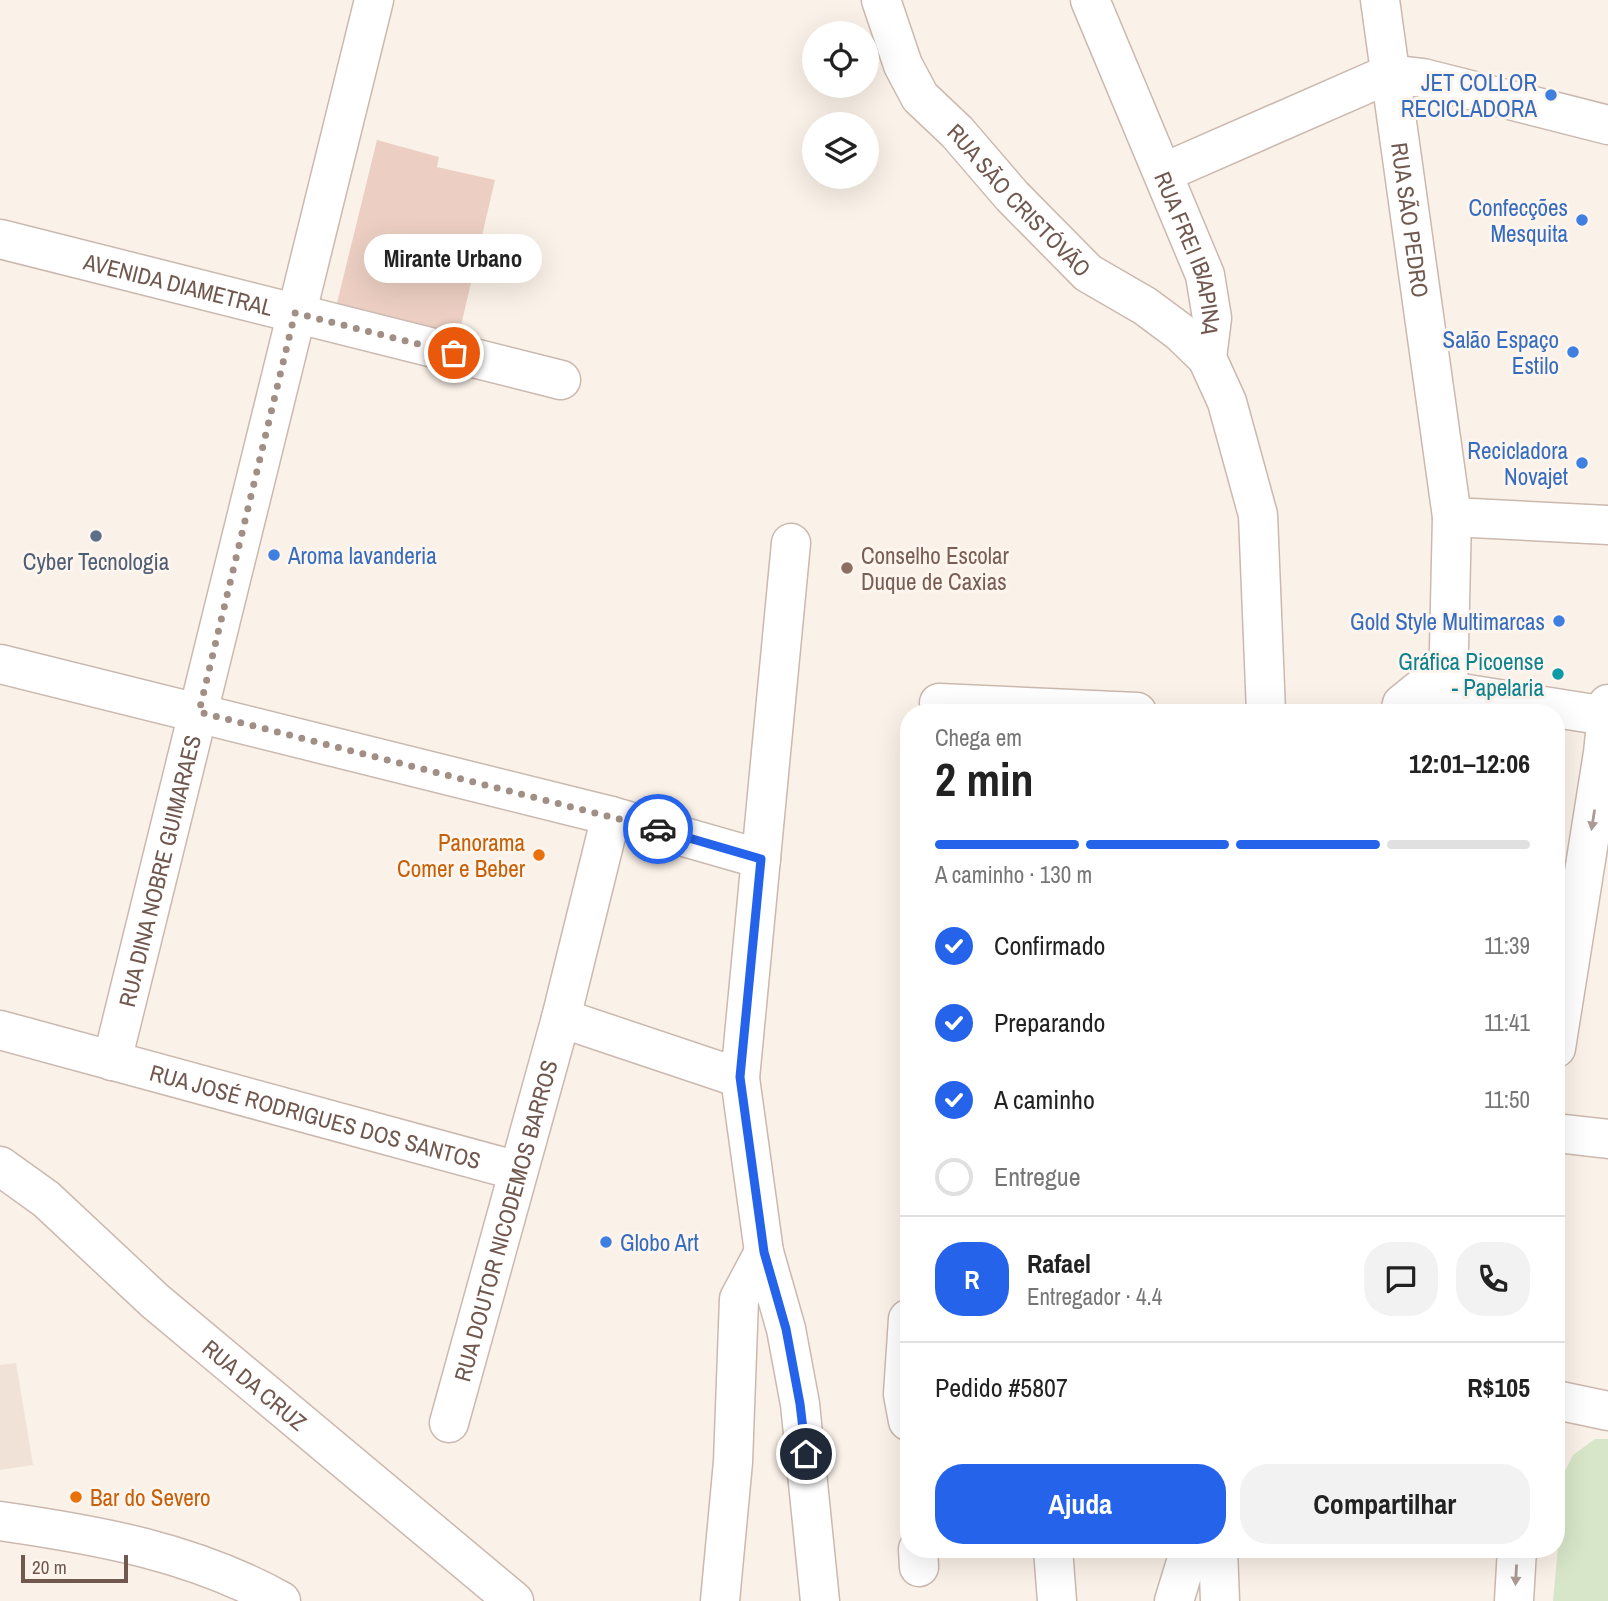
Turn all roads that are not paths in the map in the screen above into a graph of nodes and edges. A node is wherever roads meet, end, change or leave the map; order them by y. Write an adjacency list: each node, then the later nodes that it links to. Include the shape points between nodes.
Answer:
1 (374, 0): 9 (street, RUA DINA NOBRE GUIMARAES)
2 (881, 0): 10 (street, RUA SÃO CRISTÓVÃO, via 903,65 920,97 1088,272 1145,306)
3 (1090, 0): 7 (street, RUA FREI IBIAPINA)
4 (1380, 0): 5 (street, RUA SÃO PEDRO)
5 (1390, 74): 6 (street, via 1423,78); 7 (street); 12 (street, RUA SÃO PEDRO)
6 (1608, 125)
7 (1163, 173): 10 (street, RUA FREI IBIAPINA, via 1205,275 1212,318)
8 (0, 239): 9 (street, AVENIDA DIAMETRAL)
9 (295, 313): 11 (street, AVENIDA DIAMETRAL); 22 (street, RUA DINA NOBRE GUIMARAES)
10 (1207, 358): 19 (street, RUA FREI IBIAPINA, via 1227,402 1258,515)
11 (561, 380)
12 (1452, 517): 13 (street); 16 (street, RUA SÃO PEDRO)
13 (1608, 525)
14 (791, 543): 26 (street)
15 (0, 664): 22 (street)
16 (1448, 691): 20 (street, via 1423,687); 21 (street)
17 (939, 703): 18 (street)
18 (959, 704)
19 (1266, 704)
20 (1402, 704)
21 (1499, 704)
22 (199, 712): 25 (street); 30 (street, RUA DINA NOBRE GUIMARAES)
23 (1565, 721): 24 (street)
24 (1606, 731): 27 (street, one-way to 27)
25 (611, 816): 26 (street); 28 (street, RUA DOUTOR NICODEMOS BARROS)
26 (761, 859): 31 (street)
27 (1565, 991)
28 (561, 1017): 31 (street); 35 (street, RUA DOUTOR NICODEMOS BARROS)
29 (0, 1030): 30 (street, RUA JOSÉ RODRIGUES DOS SANTOS)
30 (112, 1061): 35 (street, RUA JOSÉ RODRIGUES DOS SANTOS)
31 (740, 1077): 36 (street)
32 (1565, 1134): 33 (street)
33 (1608, 1139)
34 (0, 1166): 46 (street, RUA DA CRUZ, via 46,1199 155,1301)
35 (518, 1171): 39 (street, RUA DOUTOR NICODEMOS BARROS)
36 (764, 1252): 47 (street, via 739,1299 733,1462); 48 (street, via 786,1329 800,1404)
37 (1565, 1402): 38 (street)
38 (1608, 1411)
39 (449, 1423)
40 (0, 1521): 45 (street, via 103,1536 188,1560)
41 (1054, 1558): 49 (street)
42 (1187, 1558): 50 (street)
43 (1218, 1558): 51 (street)
44 (1516, 1558): 52 (street, one-way to 52)
45 (281, 1601)
46 (514, 1601)
47 (720, 1601)
48 (820, 1601)
49 (1057, 1601)
50 (1174, 1601)
51 (1220, 1601)
52 (1514, 1601)

